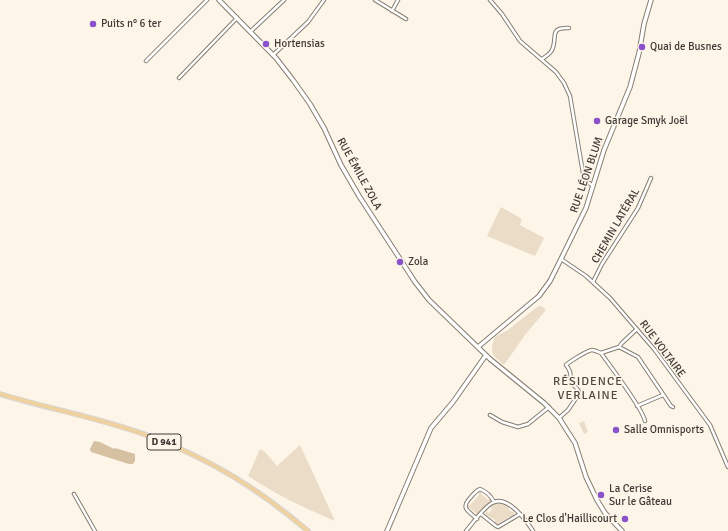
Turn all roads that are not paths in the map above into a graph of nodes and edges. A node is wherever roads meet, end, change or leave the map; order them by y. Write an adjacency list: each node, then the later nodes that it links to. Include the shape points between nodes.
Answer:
1 (207, 0): 15 (street)
2 (219, 0): 10 (street, RUE ÉMILE ZOLA)
3 (284, 0): 13 (street)
4 (324, 0): 14 (street, via 308,22)
5 (375, 0): 9 (street)
6 (398, 0): 9 (street)
7 (490, 0): 16 (street, via 520,41)
8 (652, 0): 19 (street, RUE LÉON BLUM, via 644,24 634,75 604,150)
9 (392, 11): 11 (street)
10 (236, 18): 13 (street, RUE ÉMILE ZOLA); 17 (street)
11 (406, 19)
12 (569, 28): 16 (street, via 555,32 552,49)
13 (250, 32): 14 (street, RUE ÉMILE ZOLA)
14 (273, 56): 23 (street, RUE ÉMILE ZOLA, via 310,104 359,196 415,282 429,300)
15 (146, 60)
16 (542, 60): 19 (street, via 564,83 570,96 584,178)
17 (179, 78)
18 (651, 178): 21 (street, CHEMIN LATÉRAL, via 638,208)
19 (593, 186): 20 (street, RUE LÉON BLUM, via 585,212)
20 (561, 259): 21 (street, RUE VOLTAIRE); 23 (street, RUE LÉON BLUM, via 539,296)
21 (593, 282): 22 (street, RUE VOLTAIRE, via 619,306)
22 (637, 329): 24 (street); 35 (street, RUE VOLTAIRE, via 710,426)
23 (478, 347): 26 (street, RUE ÉMILE ZOLA)
24 (619, 347): 25 (street); 28 (street, via 638,357)
25 (601, 354): 29 (street); 33 (street, via 588,350 566,365 571,371 572,383 580,394)
26 (486, 355): 30 (street, RUE ÉMILE ZOLA); 43 (street, via 431,428)
27 (0, 394): 42 (main road, D 941, via 130,430 182,449 248,485 284,510)
28 (663, 395): 29 (street); 31 (street)
29 (637, 406): 34 (street)
30 (549, 407): 32 (street, via 528,424 518,427); 33 (street, RUE ÉMILE ZOLA)
31 (673, 407)
32 (490, 415)
33 (559, 418): 46 (street, RUE ÉMILE ZOLA, via 575,443 597,500)
34 (645, 421)
35 (728, 467)
36 (74, 494): 41 (street)
37 (494, 502): 38 (street); 39 (street, via 508,504); 40 (street, via 482,490 477,490 465,506)
38 (481, 514): 39 (street, via 498,527); 40 (street)
39 (520, 514): 45 (street)
40 (477, 518): 44 (street)
41 (95, 531)
42 (308, 531)
43 (387, 531)
44 (466, 531)
45 (533, 531)
46 (622, 531)

